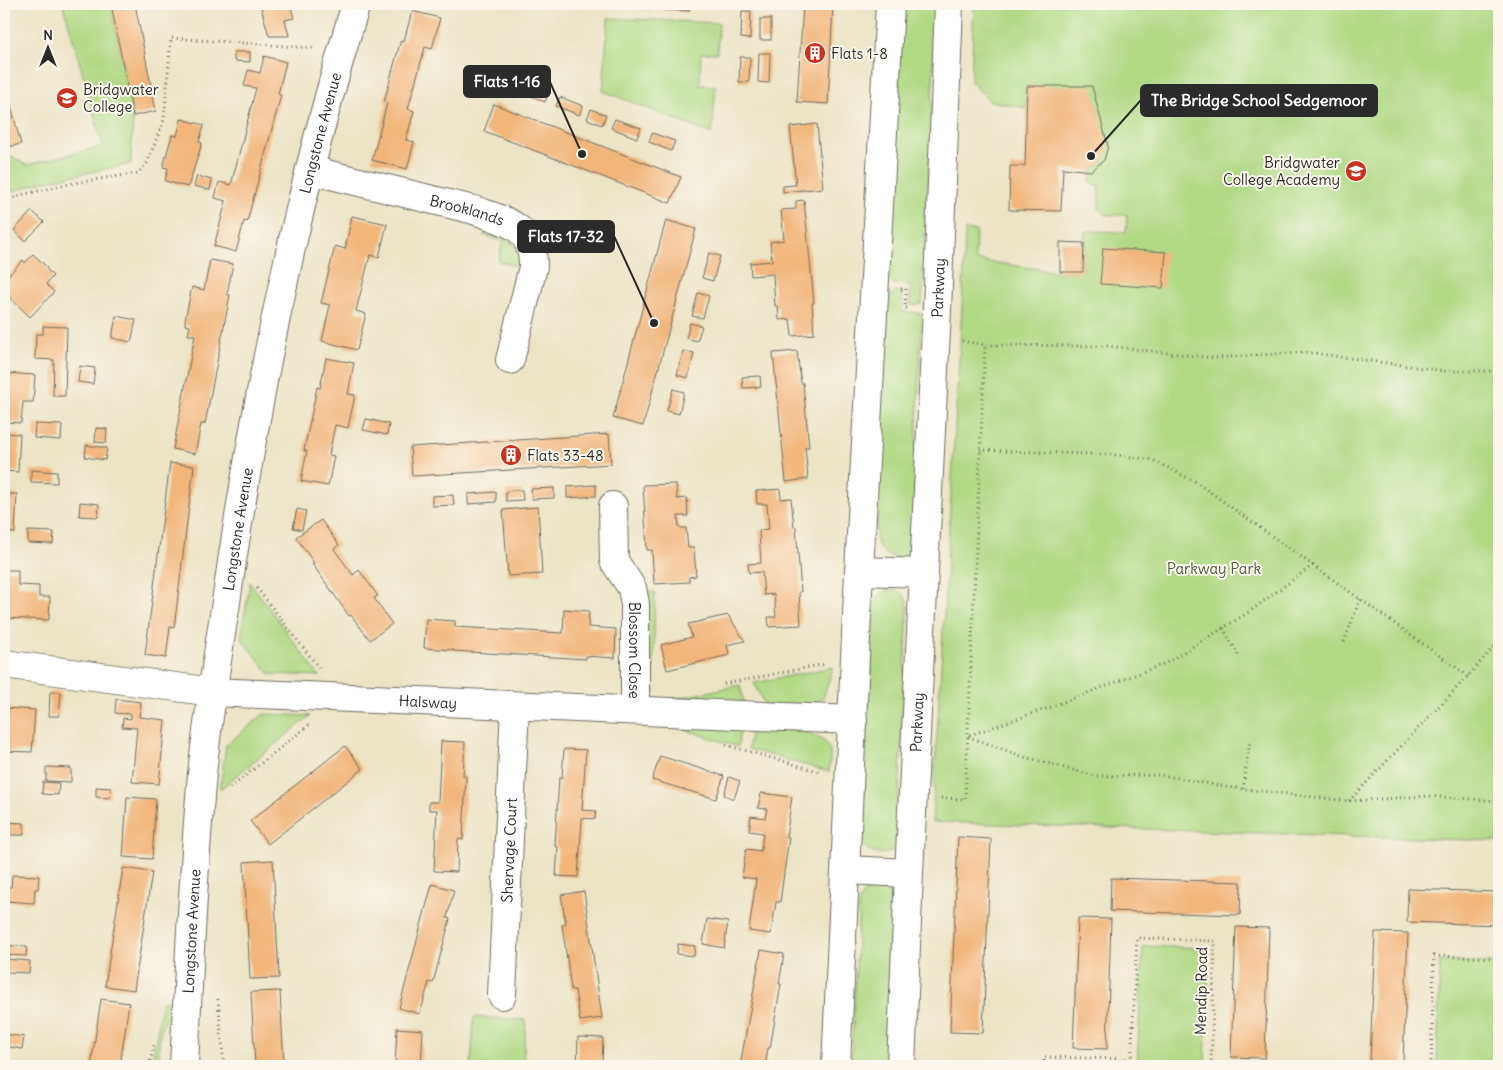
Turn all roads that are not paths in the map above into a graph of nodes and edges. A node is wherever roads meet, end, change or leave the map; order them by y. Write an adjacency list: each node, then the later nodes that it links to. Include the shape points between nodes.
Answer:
1 (356, 4): 4 (street, Longstone Avenue)
2 (890, 4): 7 (street)
3 (949, 4): 8 (street, Parkway)
4 (310, 170): 5 (street, Brooklands, via 474,210 521,231 534,252 533,266); 10 (street, Longstone Avenue, via 280,297 245,473)
5 (510, 360)
6 (613, 506): 12 (street, Blossom Close, via 614,561 634,596)
7 (859, 571): 8 (street); 13 (street)
8 (924, 573): 15 (street, Parkway)
9 (4, 664): 10 (street, Halsway)
10 (213, 692): 11 (street, Halsway); 17 (street, Longstone Avenue, via 202,773)
11 (515, 706): 12 (street, Halsway); 16 (street, Shervage Court)
12 (635, 710): 13 (street, Halsway)
13 (853, 720): 14 (street)
14 (846, 870): 15 (street); 18 (street)
15 (909, 873): 19 (street, Parkway)
16 (502, 996)
17 (184, 1066)
18 (836, 1066)
19 (901, 1066)

